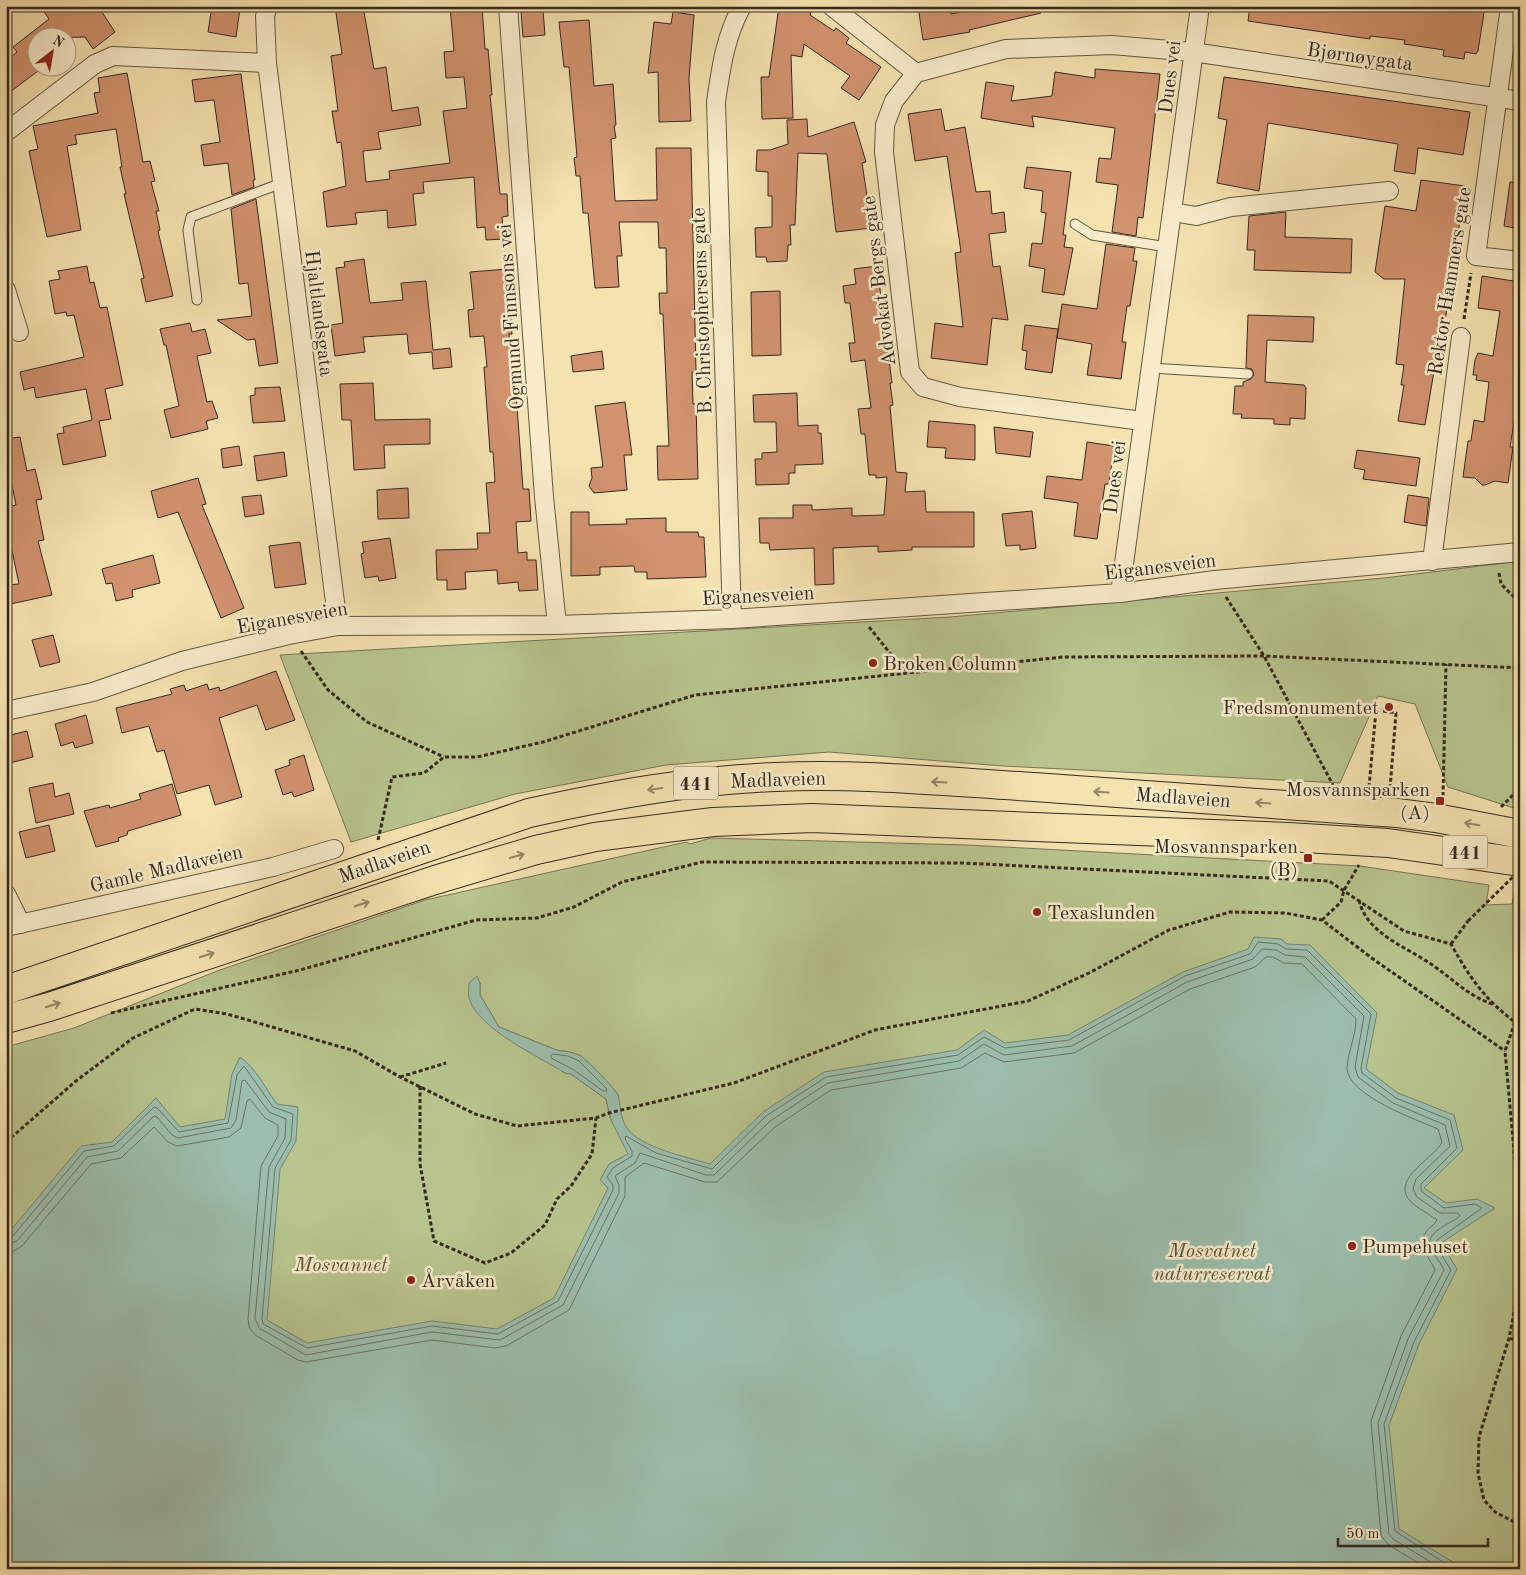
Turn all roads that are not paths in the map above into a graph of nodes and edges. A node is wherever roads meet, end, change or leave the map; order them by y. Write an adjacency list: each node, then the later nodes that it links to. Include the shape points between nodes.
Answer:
1 (268, 6): 8 (street, Hjaltlandsgata, via 265,16)
2 (508, 6): 30 (street, Ogmund Finnsons vei, via 544,498)
3 (742, 6): 29 (street, B. Christophersens gate, via 731,25 723,51 716,102)
4 (831, 6): 9 (street)
5 (1200, 6): 7 (street, Dues vei)
6 (1510, 6): 10 (street, Rektor Hammers gate)
7 (1193, 52): 9 (street, via 1112,45 1006,49); 10 (street, Bjørnøygata); 15 (street, Dues vei)
8 (267, 63): 12 (street, via 113,56 95,64); 13 (street, Hjaltlandsgata)
9 (916, 73): 25 (street, Advokat Bergs gate, via 894,101 885,125 884,152 910,372 923,387 960,397)
10 (1497, 98): 11 (street, Bjørnøygata); 18 (street, Rektor Hammers gate, via 1476,256)
11 (1520, 101)
12 (6, 132)
13 (282, 183): 20 (lane, via 191,217 188,230); 31 (street, Hjaltlandsgata)
14 (1390, 191): 15 (street, via 1231,207 1196,216)
15 (1173, 212): 17 (street, Dues vei)
16 (1075, 224): 17 (lane, via 1092,235)
17 (1167, 247): 23 (street, Dues vei)
18 (1520, 261)
19 (6, 290): 21 (street)
20 (197, 300)
21 (18, 332)
22 (1461, 337): 27 (street, Rektor Hammers gate)
23 (1151, 368): 24 (lane); 25 (street, Dues vei)
24 (1248, 374)
25 (1142, 421): 28 (street, Dues vei)
26 (1520, 552): 27 (street, Eiganesveien)
27 (1432, 561): 28 (street, Eiganesveien, via 1215,580)
28 (1120, 593): 29 (street, Eiganesveien)
29 (732, 619): 30 (street, Eiganesveien)
30 (557, 625): 31 (street, Eiganesveien)
31 (338, 626): 32 (street, Eiganesveien, via 182,661 93,692)
32 (6, 711)
33 (1520, 834): 38 (main road, Madlaveien / 441, one-way to 38, via 1397,813 1005,786 854,777 777,776 704,782 613,794 530,813)
34 (334, 850): 37 (street, Gamle Madlaveien, via 273,867)
35 (1510, 870): 39 (main road, Madlaveien / 441, one-way to 35, via 536,850 594,837 713,822 812,818 1388,843)
36 (6, 894): 37 (street)
37 (13, 925)
38 (6, 990)
39 (6, 1019)

